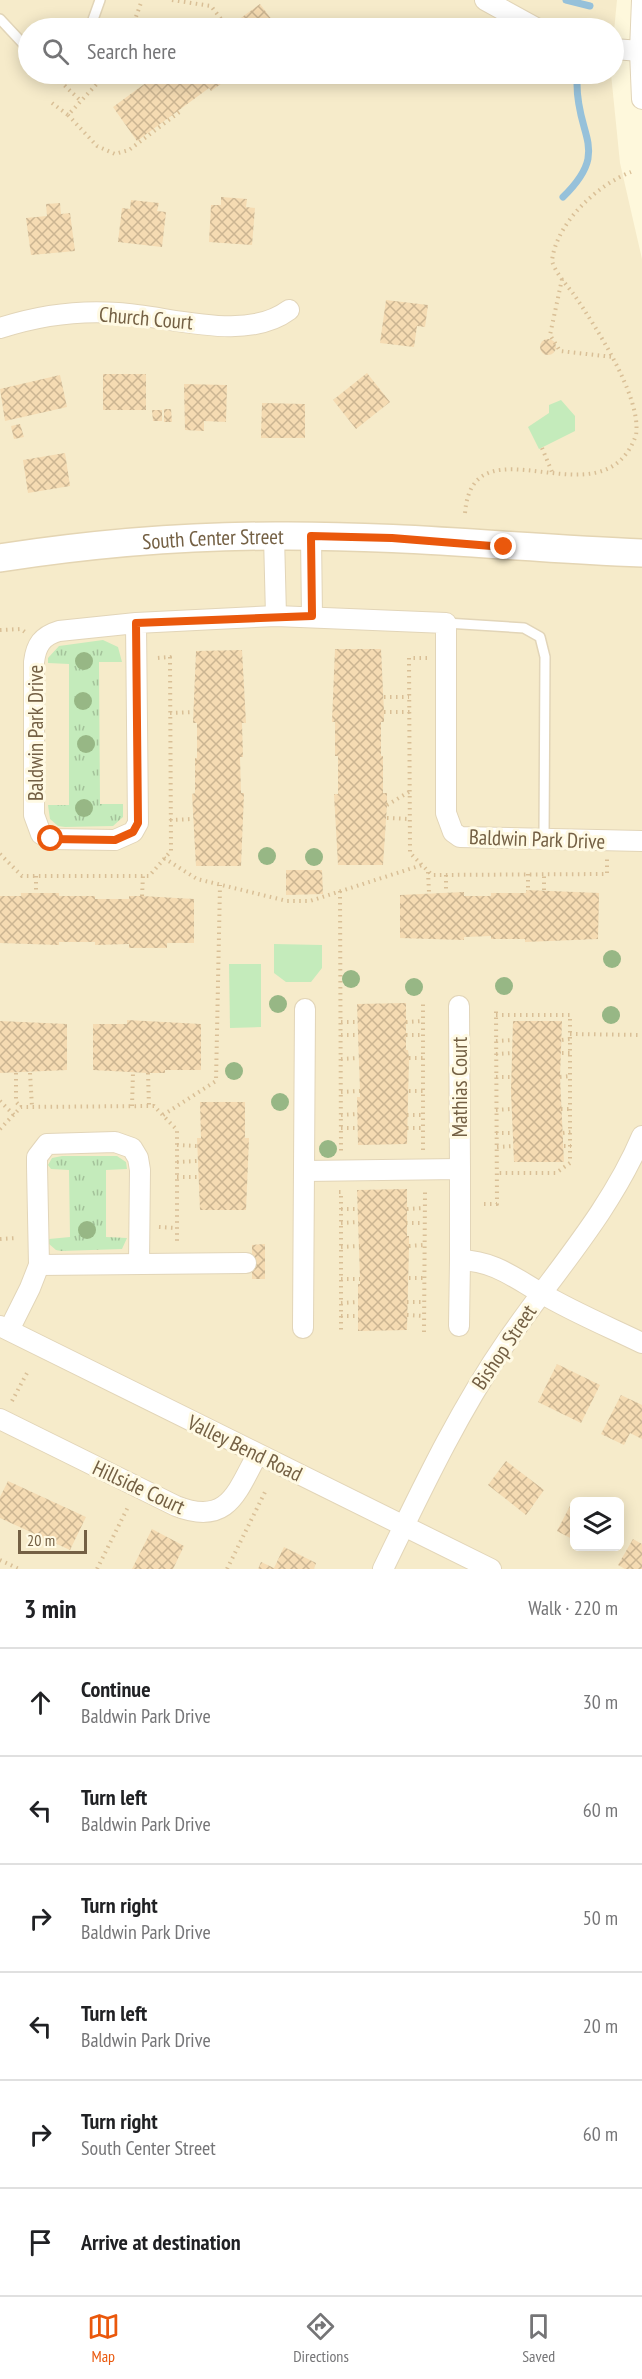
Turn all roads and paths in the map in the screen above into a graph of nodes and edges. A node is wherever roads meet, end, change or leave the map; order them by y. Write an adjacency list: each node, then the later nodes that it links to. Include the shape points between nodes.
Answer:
1 (100, 0): 6 (lane)
2 (142, 0): 7 (path)
3 (172, 0): 8 (path, via 211,6)
4 (485, 0): 9 (street)
5 (642, 0): 13 (street)
6 (94, 18)
7 (136, 18)
8 (220, 18)
9 (518, 18)
10 (0, 19): 11 (lane)
11 (18, 39)
12 (624, 50): 13 (street)
13 (640, 51): 16 (street)
14 (64, 84): 17 (path)
15 (97, 84): 17 (path)
16 (642, 99)
17 (81, 101): 20 (path)
18 (52, 103): 20 (path)
19 (182, 110): 20 (path, via 129,150 115,154 97,146)
20 (68, 115)
21 (631, 172): 22 (path, via 598,190 569,223 552,258)
22 (562, 278): 25 (path); 25 (path, via 550,335 560,351)
23 (289, 310): 24 (street, Church Court, via 277,319 251,327 93,312)
24 (0, 328)
25 (613, 357): 27 (path, via 636,405 637,426 632,443 603,472)
26 (542, 448): 27 (path)
27 (552, 472): 28 (path, via 512,468 490,472 473,486)
28 (465, 513)
29 (274, 536): 30 (street, South Center Street); 32 (street, South Center Street, via 128,542); 33 (street)
30 (311, 536): 31 (street, South Center Street); 34 (street)
31 (642, 553)
32 (0, 558)
33 (276, 616): 34 (street, Baldwin Park Drive); 35 (street, Baldwin Park Drive)
34 (312, 616): 36 (street, Baldwin Park Drive)
35 (136, 623): 35 (street, Baldwin Park Drive, via 138,823 133,832 115,840 51,839 41,834 34,815 35,652 48,634)
36 (446, 623): 51 (lane, via 524,628 540,637 545,657); 51 (street, Baldwin Park Drive, via 448,823 453,832 469,839)
37 (21, 629): 38 (path)
38 (0, 630)
39 (384, 697): 40 (path)
40 (409, 697)
41 (194, 712): 44 (path)
42 (384, 712): 43 (path)
43 (410, 712)
44 (170, 713)
45 (410, 792): 46 (path)
46 (387, 805)
47 (387, 818): 50 (path)
48 (170, 819): 49 (path)
49 (192, 819)
50 (409, 819)
51 (544, 840): 52 (street, Baldwin Park Drive)
52 (642, 841)
53 (164, 858): 61 (path, via 197,879)
54 (422, 865): 64 (path)
55 (428, 871): 65 (path)
56 (528, 874): 62 (path)
57 (544, 874): 63 (path)
58 (446, 875): 66 (path)
59 (36, 876): 67 (path)
60 (143, 876): 68 (path)
61 (220, 885): 64 (path, via 286,901 310,901); 118 (path, via 216,1081)
62 (528, 890)
63 (544, 890)
64 (340, 891): 75 (path)
65 (429, 892)
66 (446, 892)
67 (36, 893)
68 (142, 896)
69 (423, 1003): 74 (path)
70 (459, 1006): 141 (street, Mathias Court)
71 (496, 1008): 73 (path)
72 (305, 1009): 142 (street)
73 (496, 1015): 83 (path, via 570,1015); 86 (path)
74 (423, 1021): 77 (path); 81 (path)
75 (341, 1022): 76 (path); 78 (path)
76 (357, 1022)
77 (406, 1022)
78 (340, 1035): 79 (path); 94 (path)
79 (357, 1035)
80 (406, 1035): 81 (path)
81 (423, 1035): 93 (path)
82 (642, 1035): 83 (path)
83 (570, 1036): 85 (path); 89 (path)
84 (513, 1040): 86 (path)
85 (562, 1040)
86 (496, 1041): 90 (path)
87 (513, 1053): 90 (path)
88 (562, 1053): 89 (path)
89 (570, 1053): 99 (path)
90 (496, 1054): 100 (path)
91 (359, 1058): 94 (path)
92 (409, 1058): 93 (path)
93 (423, 1058): 105 (path)
94 (341, 1059): 106 (path)
95 (16, 1073): 110 (path, via 16,1102)
96 (30, 1073): 111 (path)
97 (133, 1073): 108 (path)
98 (148, 1073): 109 (path)
99 (571, 1076): 102 (path); 114 (path)
100 (496, 1077): 101 (path); 115 (path)
101 (512, 1077)
102 (560, 1077)
103 (360, 1091): 106 (path)
104 (409, 1091): 105 (path)
105 (423, 1091): 121 (path)
106 (341, 1092): 119 (path)
107 (0, 1101): 117 (path)
108 (132, 1106)
109 (149, 1106)
110 (21, 1107)
111 (32, 1107)
112 (512, 1109): 115 (path)
113 (561, 1109): 114 (path)
114 (571, 1109): 126 (path)
115 (496, 1110): 127 (path)
116 (357, 1114): 119 (path)
117 (14, 1115)
118 (163, 1115)
119 (341, 1115): 122 (path)
120 (407, 1115): 121 (path)
121 (423, 1115): 125 (path)
122 (341, 1128): 123 (path); 137 (path)
123 (358, 1128)
124 (407, 1128): 125 (path)
125 (423, 1128): 138 (path)
126 (571, 1132): 129 (path); 135 (path)
127 (496, 1133): 128 (path); 136 (path)
128 (514, 1133)
129 (563, 1133)
130 (642, 1136): 173 (street, Bishop Street, via 586,1234)
131 (177, 1145): 132 (path)
132 (197, 1146)
133 (514, 1146): 136 (path)
134 (564, 1146): 135 (path)
135 (571, 1146): 143 (path, via 570,1163 560,1172)
136 (497, 1147): 143 (path)
137 (341, 1156)
138 (423, 1156)
139 (197, 1161): 140 (path)
140 (177, 1162)
141 (460, 1169): 142 (street); 165 (street, Mathias Court)
142 (304, 1171): 184 (street)
143 (497, 1173): 148 (path, via 497,1204)
144 (177, 1177): 145 (path)
145 (200, 1177)
146 (329, 1192): 150 (path, via 341,1192)
147 (435, 1192): 149 (path, via 423,1192)
148 (484, 1204)
149 (424, 1208): 152 (path); 155 (path)
150 (341, 1209): 151 (path); 156 (path)
151 (357, 1209)
152 (406, 1209)
153 (358, 1222): 156 (path)
154 (406, 1222): 155 (path)
155 (423, 1222): 162 (path)
156 (341, 1223): 164 (path)
157 (153, 1227): 158 (path)
158 (177, 1228)
159 (23, 1238): 160 (path)
160 (0, 1239)
161 (409, 1245): 162 (path)
162 (424, 1245): 170 (path)
163 (360, 1246): 164 (path)
164 (341, 1247): 171 (path)
165 (460, 1260): 173 (street, via 477,1260 508,1271); 182 (street, Mathias Court)
166 (246, 1263): 167 (street)
167 (139, 1264): 168 (street); 168 (street, via 140,1170 132,1148 115,1142 55,1142 47,1144 38,1157)
168 (39, 1265): 183 (street, via 30,1288)
169 (409, 1278): 170 (path)
170 (424, 1278): 176 (path)
171 (341, 1279): 172 (path); 177 (path)
172 (360, 1279)
173 (541, 1293): 187 (street); 193 (street, Bishop Street, via 474,1391)
174 (358, 1302): 177 (path)
175 (407, 1302): 176 (path)
176 (424, 1302): 181 (path)
177 (341, 1303): 178 (path)
178 (341, 1316): 179 (path); 186 (path)
179 (358, 1316)
180 (407, 1316): 181 (path)
181 (424, 1316): 185 (path)
182 (459, 1326)
183 (4, 1328): 190 (street, Valley Bend Road)
184 (303, 1328)
185 (424, 1332)
186 (341, 1333)
187 (642, 1343)
188 (27, 1373): 189 (path)
189 (4, 1414): 190 (street, Hillside Court, via 176,1506 200,1514 216,1512 230,1502)
190 (257, 1455): 193 (street, Valley Bend Road)
191 (266, 1490): 197 (path)
192 (132, 1499): 196 (path)
193 (404, 1526): 198 (street, Bishop Street); 199 (street, Valley Bend Road)
194 (0, 1560): 195 (path)
195 (17, 1569)
196 (97, 1569)
197 (227, 1569)
198 (383, 1569)
199 (491, 1569)

